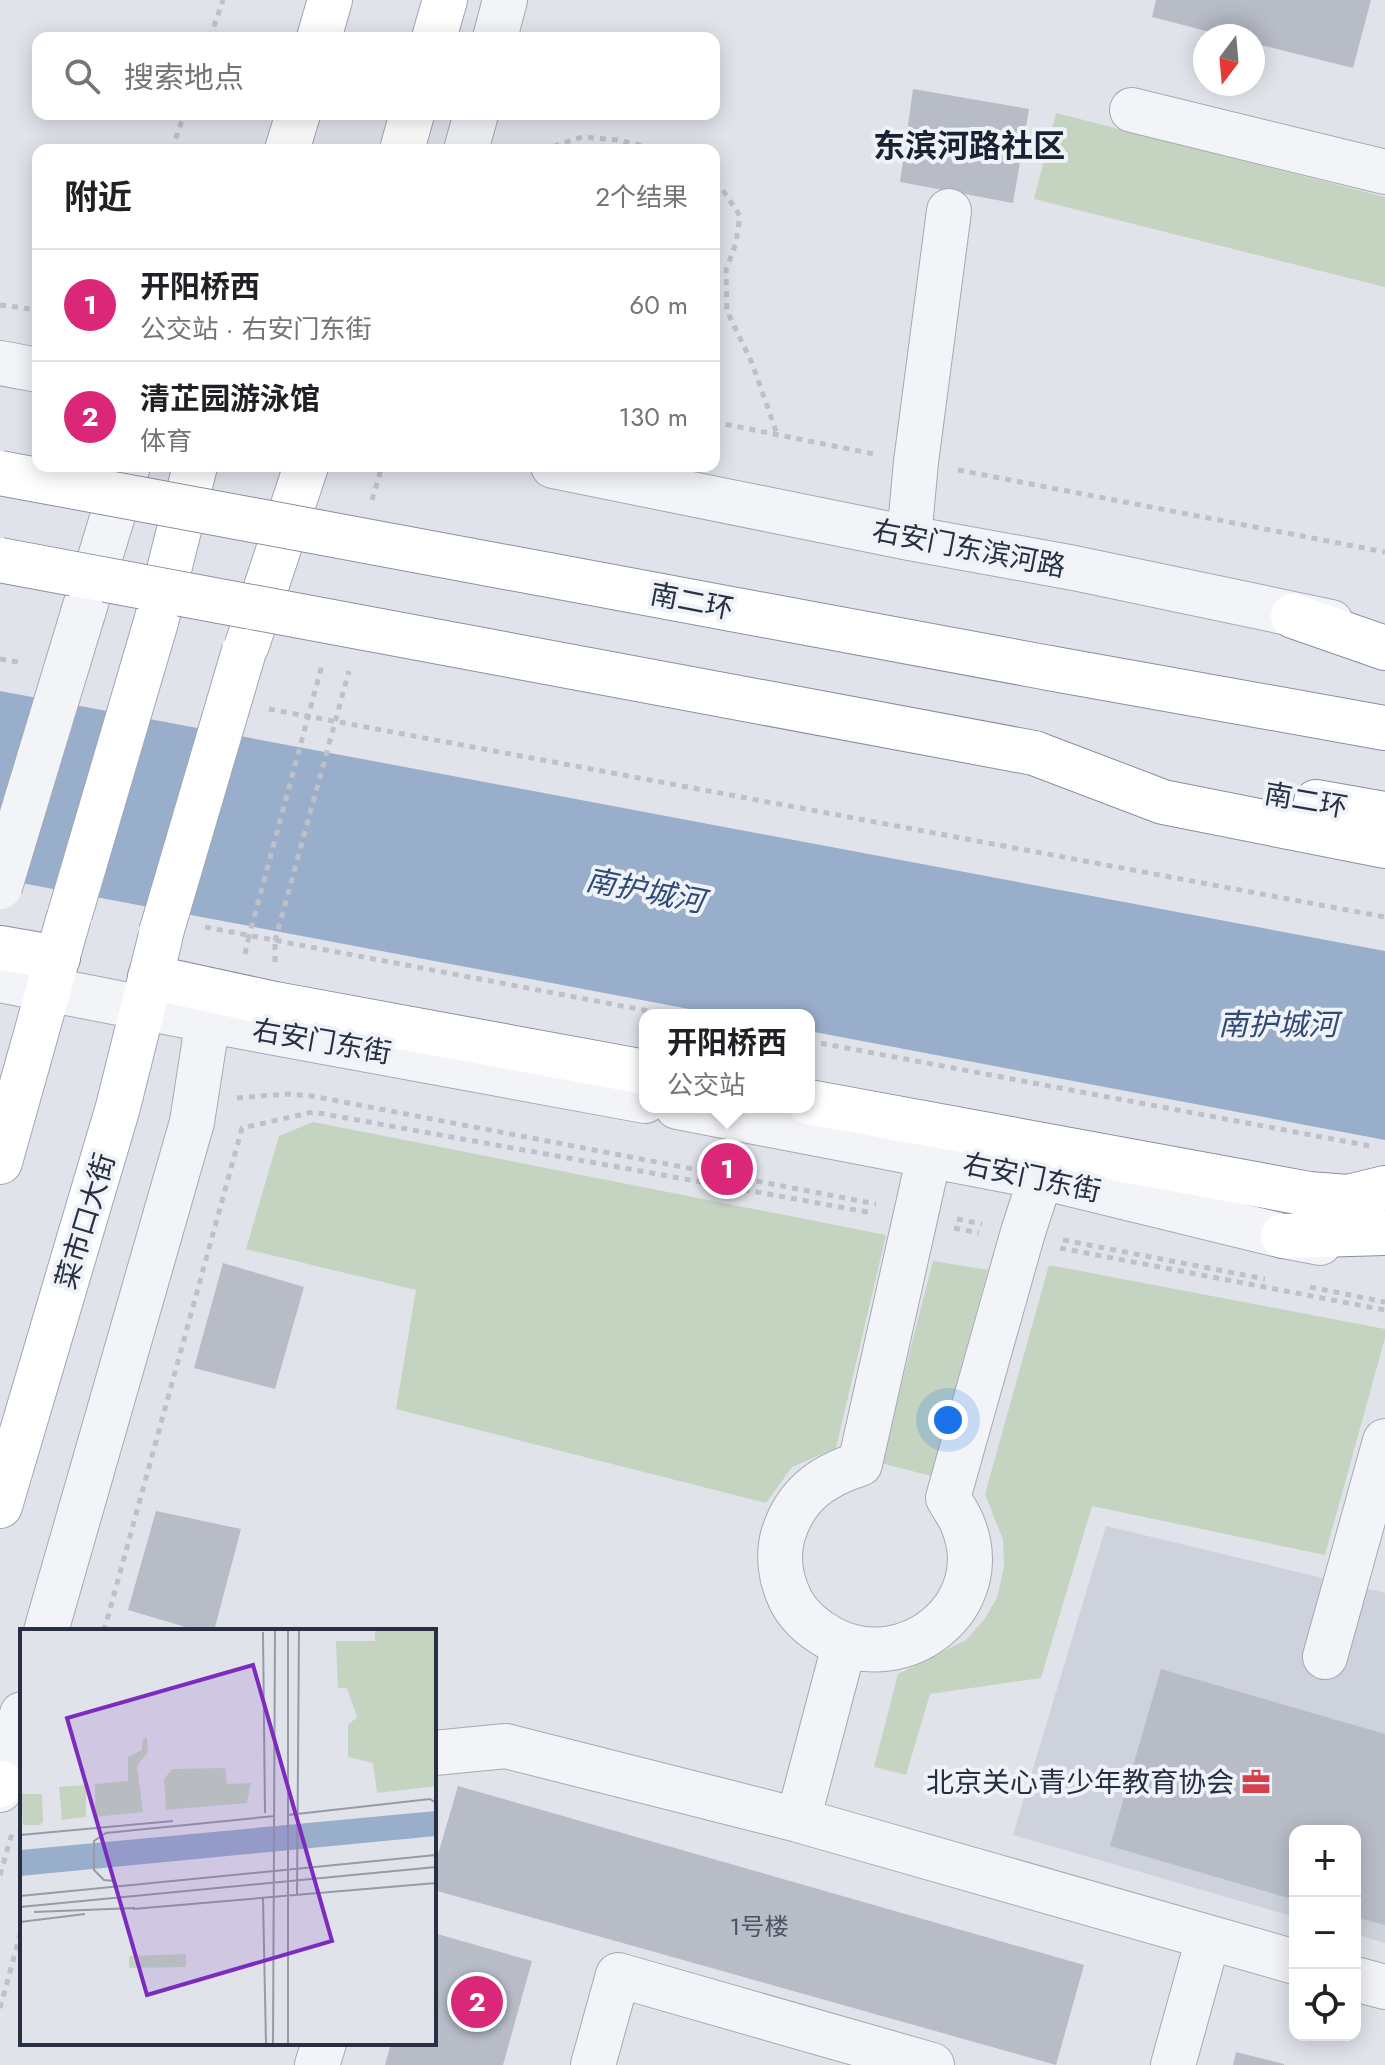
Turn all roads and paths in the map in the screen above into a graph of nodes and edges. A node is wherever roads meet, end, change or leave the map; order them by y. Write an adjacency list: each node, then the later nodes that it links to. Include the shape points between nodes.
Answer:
1 (223, 0): 5 (path)
2 (330, 0): 6 (main road)
3 (445, 0): 7 (main road)
4 (505, 0): 8 (street)
5 (212, 32)
6 (321, 32)
7 (436, 32)
8 (497, 32)
9 (1132, 110): 20 (street)
10 (182, 120): 14 (path)
11 (296, 120): 15 (main road)
12 (410, 120): 16 (main road)
13 (474, 120): 17 (street)
14 (174, 144)
15 (289, 144)
16 (404, 144)
17 (468, 144)
18 (560, 144): 19 (path, via 582,137)
19 (635, 144)
20 (1385, 172)
21 (720, 186): 28 (path, via 740,216 726,270 727,311)
22 (949, 211): 29 (street)
23 (0, 305): 24 (path)
24 (32, 309)
25 (0, 363): 26 (street)
26 (32, 369)
27 (720, 423): 28 (path)
28 (777, 435): 29 (path)
29 (916, 462): 35 (street); 36 (path)
30 (126, 472): 50 (street, bridge)
31 (194, 472): 56 (main road, bridge, via 156,622)
32 (304, 472): 52 (main road, 菜市口大街, bridge, via 244,651)
33 (583, 472): 35 (street, 右安门东滨河路)
34 (0, 473): 46 (main road, 南二环, bridge)
35 (909, 538): 38 (street, 右安门东滨河路)
36 (1385, 552)
37 (0, 560): 47 (main road, 南二环, bridge)
38 (1293, 616): 39 (street, 右安门东滨河路); 40 (main road)
39 (1385, 631)
40 (1385, 648)
41 (0, 659): 42 (path)
42 (31, 665)
43 (322, 665): 53 (path, bridge)
44 (349, 671): 54 (path, bridge)
45 (265, 708): 51 (path)
46 (1385, 728)
47 (1034, 753): 48 (main road, 南二环); 49 (main road, via 1163,802)
48 (1385, 814)
49 (1385, 846)
50 (0, 887)
51 (1385, 917)
52 (181, 930): 58 (main road, 菜市口大街); 59 (path)
53 (248, 940)
54 (275, 941)
55 (0, 948): 56 (main road)
56 (53, 974): 57 (street, 右安门东街); 58 (street, 右安门东街); 69 (main road)
57 (0, 980)
58 (147, 992): 60 (street, 右安门东街); 62 (main road, via 275,1004); 82 (main road, 菜市口大街)
59 (639, 1010)
60 (208, 1019): 64 (street, 右安门东街); 83 (street, via 192,1122)
61 (815, 1042): 67 (path)
62 (639, 1071)
63 (233, 1098): 72 (path, via 312,1096)
64 (639, 1100)
65 (815, 1103): 71 (main road, via 1309,1194 1348,1197)
66 (708, 1113): 68 (street, 右安门东街)
67 (1385, 1149)
68 (929, 1156): 70 (street, 右安门东街); 72 (street)
69 (0, 1162)
70 (1041, 1177): 74 (street); 75 (street, 右安门东街)
71 (1385, 1188)
72 (917, 1216): 74 (path); 84 (path, via 313,1112 242,1128); 85 (street, via 860,1464 817,1482 799,1500 781,1543 781,1570 796,1610 814,1629)
73 (1385, 1233): 75 (main road)
74 (1021, 1236): 77 (path); 80 (path); 85 (street, via 948,1498 969,1546 964,1588 944,1622 912,1644 865,1651)
75 (1283, 1236): 76 (street, 右安门东街)
76 (1385, 1255)
77 (1279, 1281)
78 (1310, 1287): 79 (path)
79 (1385, 1302)
80 (1385, 1310)
81 (1385, 1441): 86 (street)
82 (0, 1506)
83 (47, 1629)
84 (105, 1629)
85 (844, 1646): 90 (street)
86 (1325, 1657)
87 (20, 1723): 89 (street)
88 (436, 1753): 90 (street, via 506,1746)
89 (4, 1796): 91 (path)
90 (798, 1820): 93 (street)
91 (0, 1875)
92 (20, 1935): 97 (path)
93 (1208, 1939): 94 (street); 102 (street)
94 (1289, 1960)
95 (1361, 1981): 96 (street)
96 (1385, 1987)
97 (0, 2008)
98 (323, 2045): 99 (street)
99 (317, 2065)
100 (593, 2065): 101 (street, via 618,1975)
101 (932, 2065)
102 (1173, 2065)

